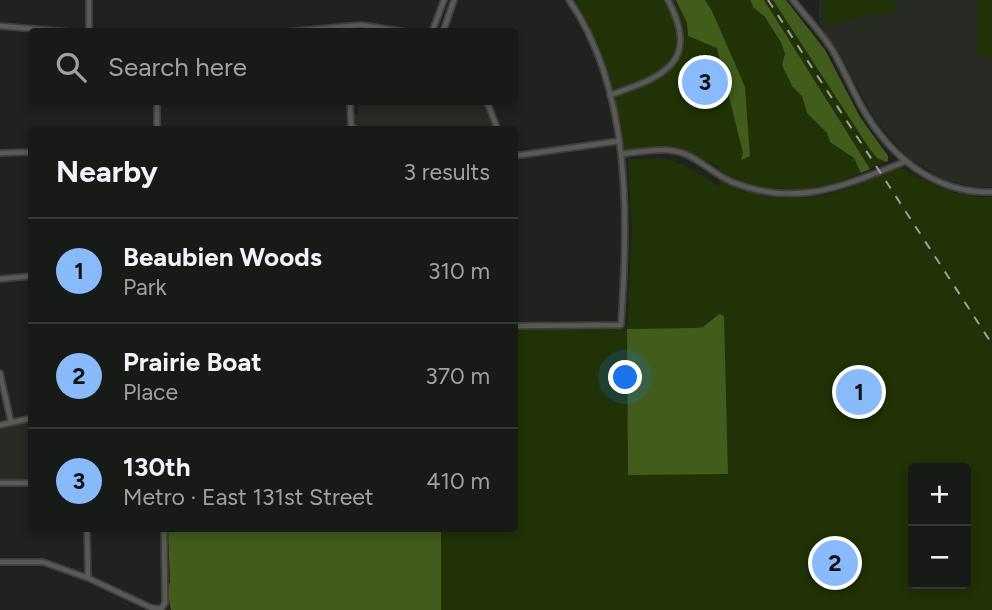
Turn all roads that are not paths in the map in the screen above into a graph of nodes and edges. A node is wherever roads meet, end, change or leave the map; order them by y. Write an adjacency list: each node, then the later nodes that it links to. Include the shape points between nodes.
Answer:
1 (89, 0): 9 (street)
2 (444, 0): 12 (street)
3 (454, 0): 13 (street)
4 (569, 0): 14 (street, via 585,24)
5 (668, 0): 14 (street, via 681,26 682,41 672,64 660,75)
6 (793, 0): 26 (street, via 826,41 874,126)
7 (0, 26): 8 (street)
8 (28, 28)
9 (89, 28)
10 (351, 28): 11 (street)
11 (384, 28)
12 (434, 28)
13 (444, 28)
14 (610, 95): 21 (street)
15 (157, 105): 18 (street)
16 (350, 105): 19 (street)
17 (488, 105): 20 (street)
18 (157, 126)
19 (350, 126)
20 (496, 126)
21 (619, 141): 24 (street); 25 (street)
22 (28, 152): 23 (street)
23 (0, 153)
24 (518, 155)
25 (621, 155): 26 (street, via 676,151 732,182 787,194 847,185); 30 (street, via 626,233 621,325)
26 (904, 162): 27 (street, via 944,184)
27 (992, 192)
28 (28, 276): 29 (street)
29 (0, 279)
30 (518, 326)
31 (0, 373): 33 (street)
32 (28, 419): 33 (street)
33 (11, 422): 34 (street)
34 (0, 425)
35 (0, 483): 36 (street)
36 (28, 483)
37 (87, 532): 40 (street)
38 (164, 532): 41 (street, via 165,603)
39 (0, 562): 40 (street, via 43,562)
40 (88, 578): 41 (street)
41 (161, 609)

